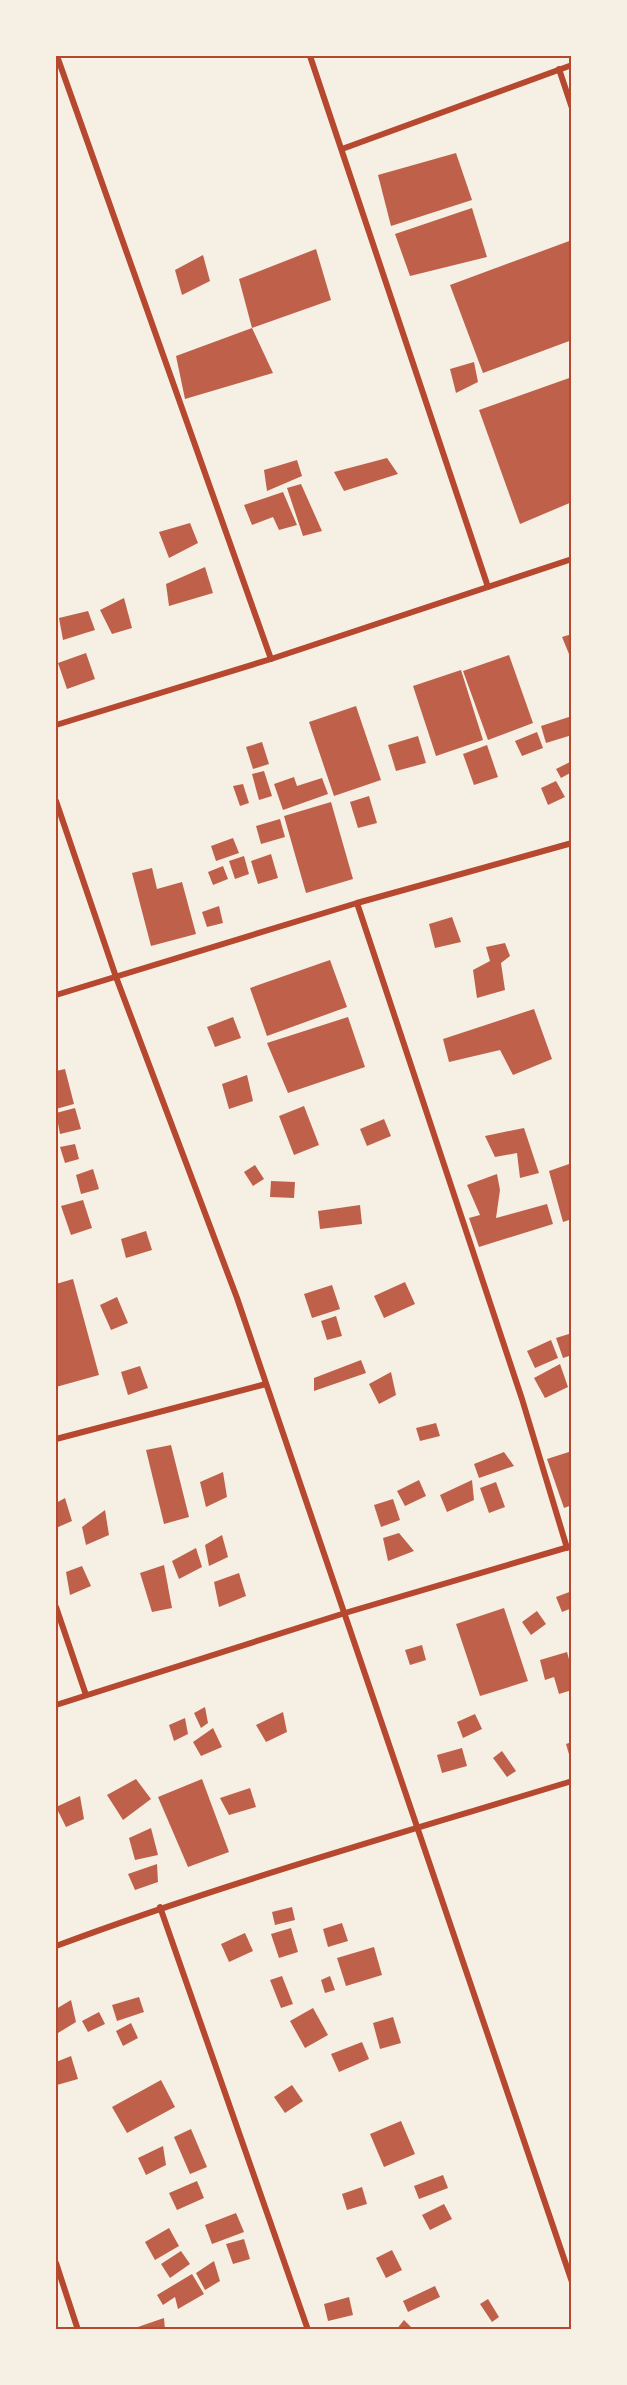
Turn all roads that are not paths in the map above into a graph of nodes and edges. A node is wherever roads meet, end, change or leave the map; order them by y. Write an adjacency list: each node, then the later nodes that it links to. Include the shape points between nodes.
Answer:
1 (57, 56): 9 (street)
2 (310, 56): 6 (street)
3 (572, 65): 4 (street)
4 (559, 69): 5 (street); 6 (street)
5 (572, 108)
6 (342, 149): 8 (street)
7 (572, 559): 8 (street)
8 (488, 587): 9 (street)
9 (271, 658): 10 (street)
10 (56, 725)
11 (56, 801): 14 (street)
12 (571, 845): 13 (street)
13 (357, 903): 14 (street); 18 (street)
14 (116, 977): 15 (street); 16 (street)
15 (56, 995)
16 (266, 1384): 17 (street); 20 (street)
17 (56, 1438)
18 (569, 1547): 20 (street)
19 (56, 1607): 21 (street)
20 (345, 1613): 21 (street); 24 (street)
21 (86, 1695): 22 (street)
22 (56, 1705)
23 (572, 1781): 24 (street)
24 (418, 1828): 25 (street); 28 (street)
25 (160, 1908): 26 (street); 30 (street)
26 (56, 1946)
27 (56, 2263): 29 (street)
28 (572, 2282)
29 (78, 2330)
30 (308, 2330)

